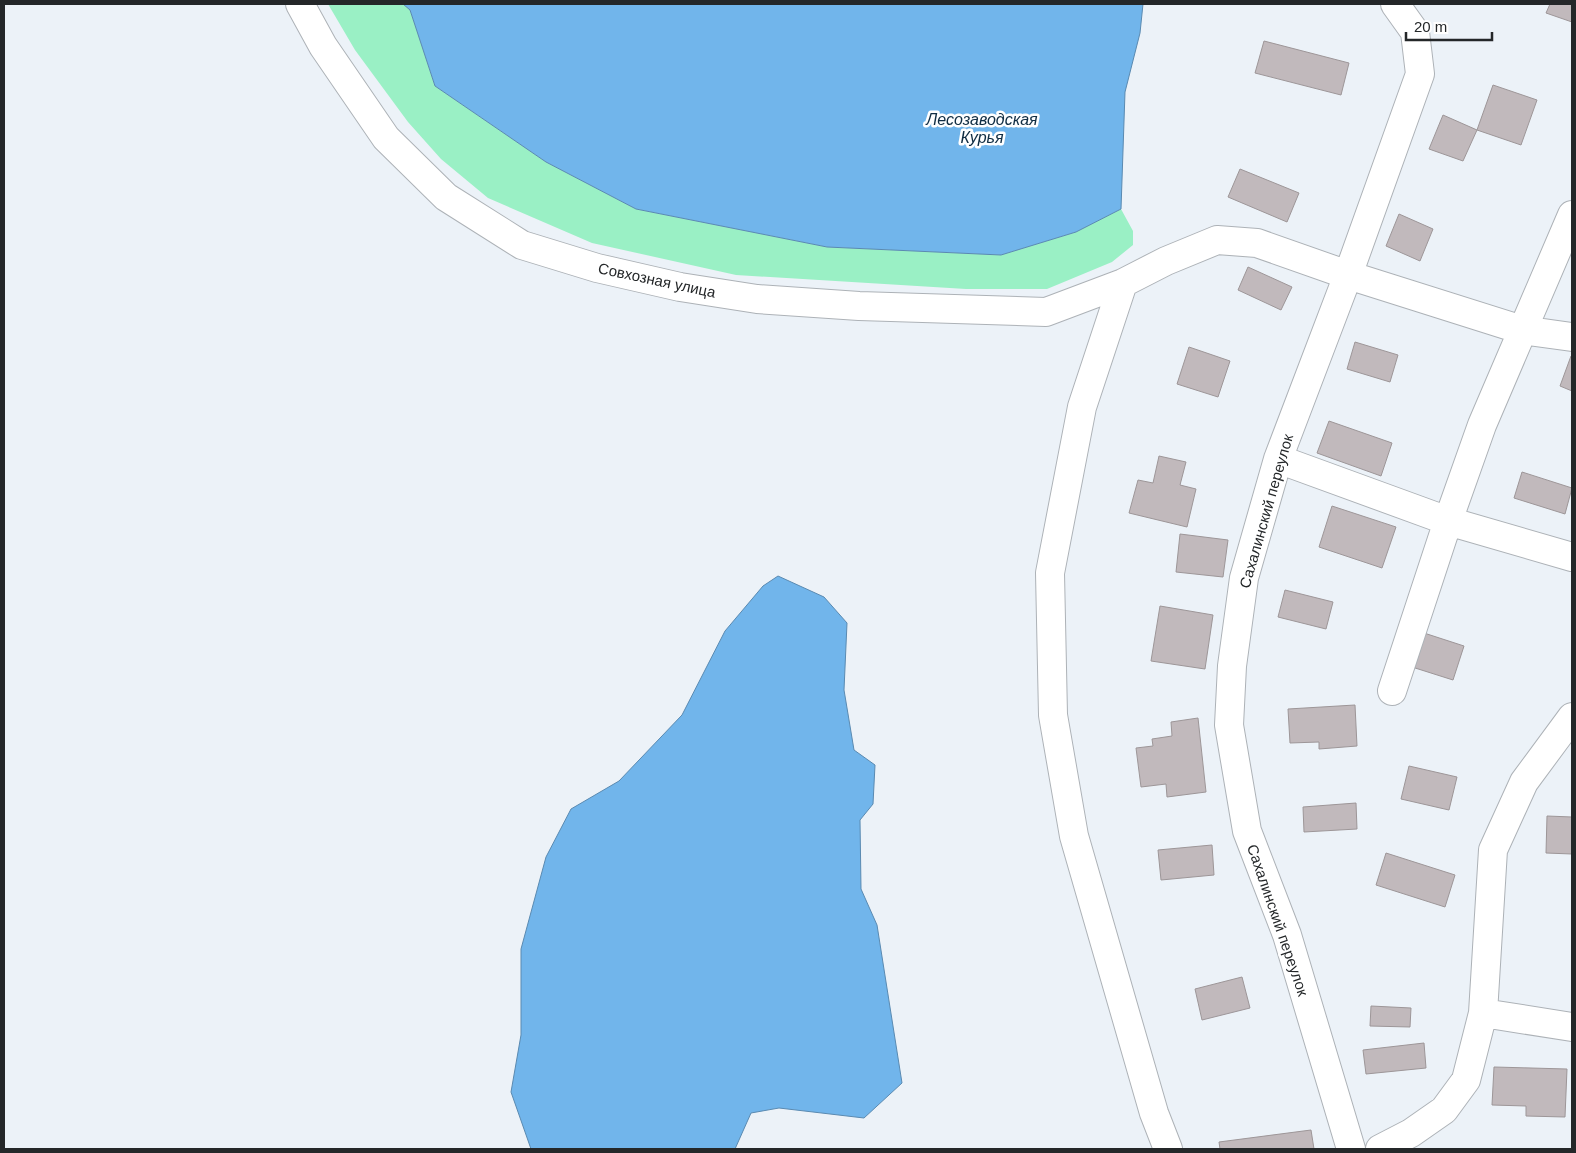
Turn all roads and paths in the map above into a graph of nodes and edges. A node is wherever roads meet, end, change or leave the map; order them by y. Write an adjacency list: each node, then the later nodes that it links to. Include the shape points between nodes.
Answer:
1 (300, 4): 5 (street, Совхозная улица, via 323,46 386,138 446,197 522,245 680,288 757,299 859,306 1046,312)
2 (1395, 4): 4 (street, Сахалинский переулок, via 1415,32 1420,74)
3 (1572, 215): 6 (street)
4 (1348, 275): 5 (street, Совхозная улица, via 1256,243 1218,240 1166,260); 6 (street, Совхозная улица); 8 (street, Сахалинский переулок)
5 (1123, 283): 15 (street, via 1082,407 1050,573 1053,715 1074,836 1154,1113)
6 (1522, 330): 7 (street, Совхозная улица); 9 (street, via 1482,425)
7 (1572, 337)
8 (1278, 459): 9 (street); 16 (street, Сахалинский переулок, via 1244,578 1232,666 1229,725 1247,831 1287,935)
9 (1448, 521): 10 (street); 11 (street)
10 (1572, 557)
11 (1392, 692)
12 (1572, 717): 13 (street, via 1524,782 1493,850)
13 (1483, 1013): 14 (street); 17 (street, via 1466,1080 1444,1110)
14 (1572, 1027)
15 (1168, 1149)
16 (1351, 1149)
17 (1380, 1149)

